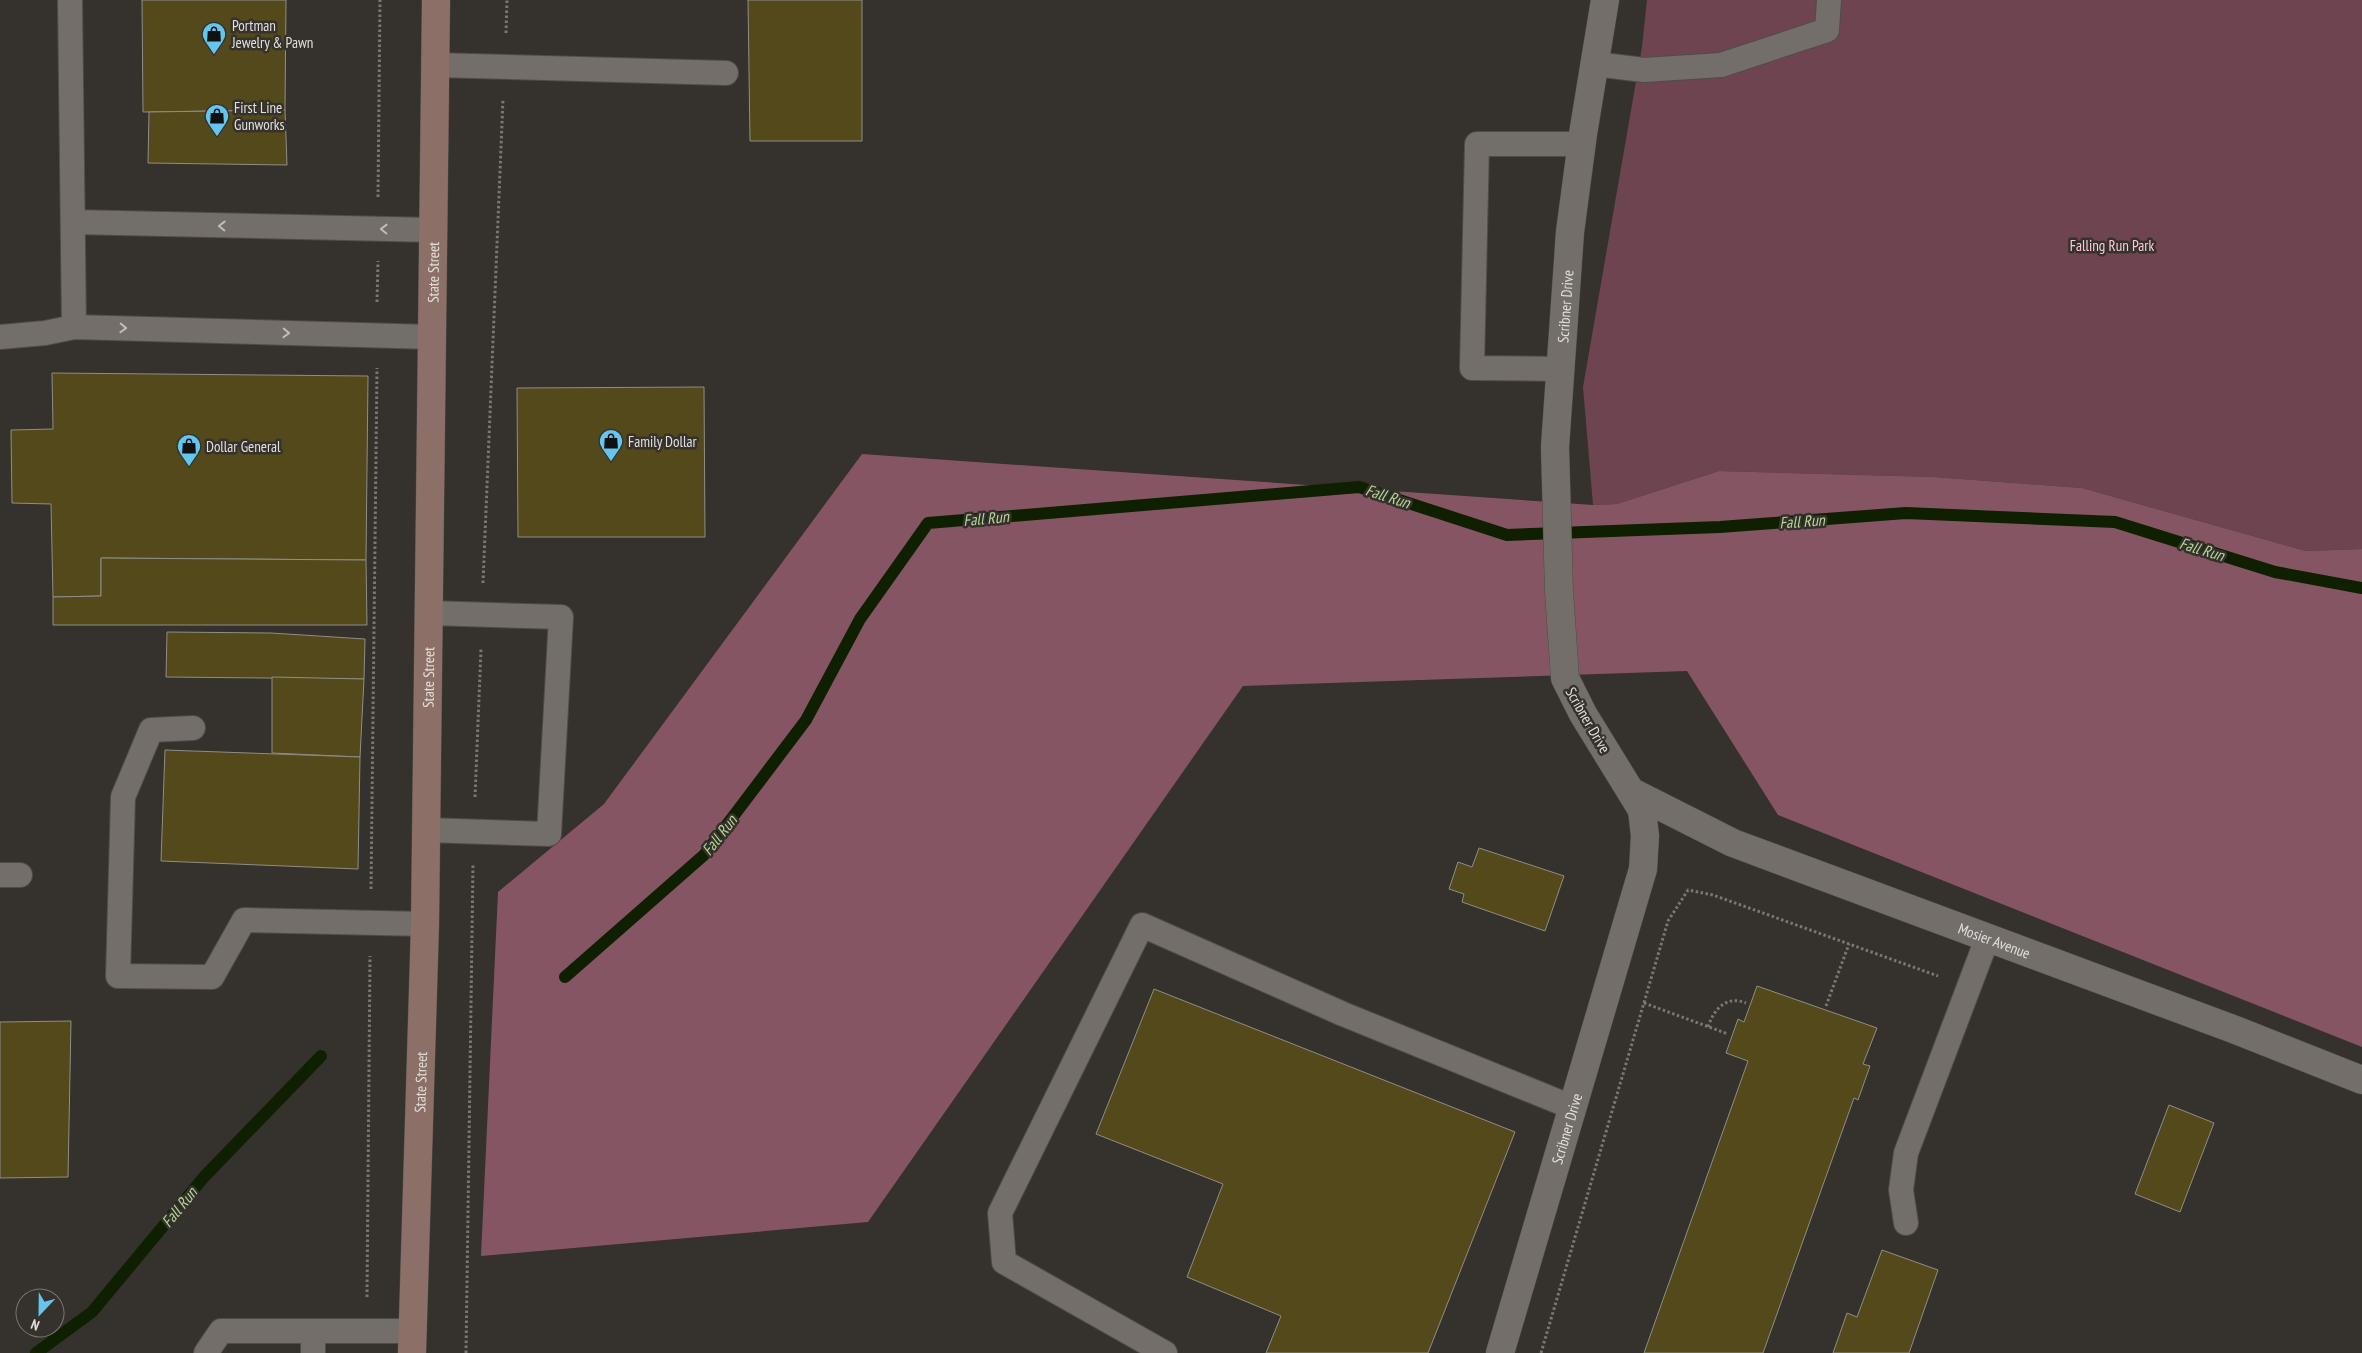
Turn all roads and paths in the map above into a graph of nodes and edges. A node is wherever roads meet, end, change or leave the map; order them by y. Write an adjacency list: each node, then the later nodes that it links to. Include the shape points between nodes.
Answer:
1 (70, 0): 12 (lane)
2 (380, 0): 13 (path)
3 (436, 0): 8 (main road, State Street)
4 (507, 0): 9 (path)
5 (1605, 0): 7 (street, Scribner Drive)
6 (1829, 0): 7 (lane, via 1827,30 1721,65 1644,70)
7 (1595, 64): 11 (street, Scribner Drive)
8 (435, 65): 9 (lane); 14 (main road, State Street)
9 (504, 66): 10 (lane); 21 (path)
10 (726, 72)
11 (1582, 144): 19 (street, Scribner Drive, via 1570,232); 19 (lane, via 1477,144 1472,368)
12 (73, 222): 13 (lane, one-way to 12); 15 (lane)
13 (378, 229): 14 (lane, one-way to 13); 16 (path)
14 (433, 230): 18 (main road, State Street)
15 (74, 327): 16 (lane, one-way to 16); 17 (lane)
16 (377, 336): 18 (lane); 26 (path)
17 (0, 337)
18 (432, 337): 20 (main road, State Street)
19 (1560, 369): 23 (street, Scribner Drive, via 1555,448 1565,678)
20 (429, 613): 21 (lane); 24 (main road, State Street)
21 (482, 615): 25 (path); 25 (lane, via 561,617 549,834)
22 (193, 728): 26 (lane, via 151,730 123,798 118,976 212,977 244,920)
23 (1632, 792): 28 (street, Mosier Avenue, via 1733,843); 37 (street, Scribner Drive, via 1645,823 1643,869)
24 (426, 830): 25 (lane); 27 (main road, State Street)
25 (474, 832): 43 (path)
26 (371, 923): 27 (lane); 39 (path)
27 (424, 924): 41 (main road, State Street)
28 (1987, 939): 36 (street, Mosier Avenue); 38 (lane, via 1906,1153 1901,1190)
29 (1849, 944): 30 (path); 31 (path, via 1713,895 1688,890 1668,921); 33 (path)
30 (1942, 978)
31 (1644, 1003): 34 (path); 46 (path)
32 (1746, 1003): 34 (path, via 1730,1001 1719,1006)
33 (1826, 1006)
34 (1708, 1027): 35 (path)
35 (1728, 1034)
36 (2362, 1080)
37 (1574, 1108): 44 (lane, via 1343,1014 1142,925 1000,1213 1004,1262); 45 (street, Scribner Drive)
38 (1906, 1223)
39 (367, 1330): 40 (lane); 41 (lane)
40 (313, 1342): 42 (lane, via 220,1331)
41 (412, 1342)
42 (206, 1353)
43 (466, 1353)
44 (1165, 1353)
45 (1500, 1353)
46 (1541, 1353)

